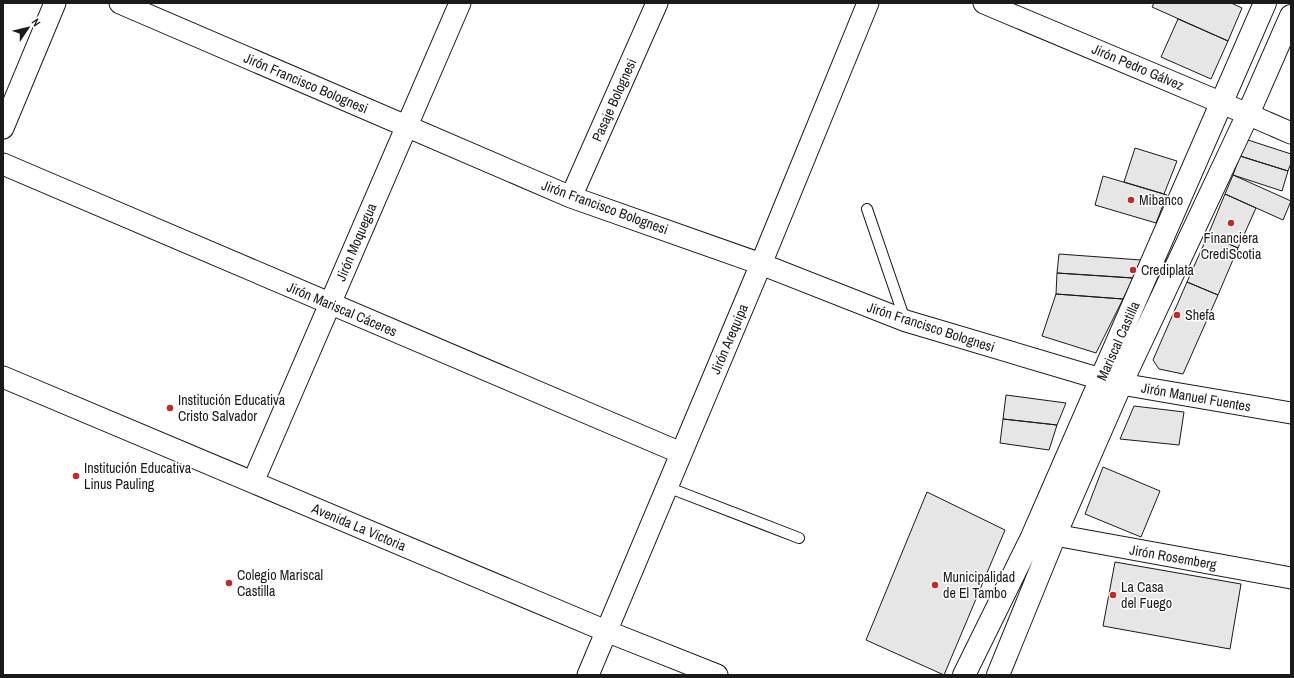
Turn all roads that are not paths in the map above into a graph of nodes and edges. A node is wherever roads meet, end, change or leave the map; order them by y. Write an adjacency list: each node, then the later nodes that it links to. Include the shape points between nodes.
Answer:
1 (56, 3): 12 (street)
2 (120, 3): 11 (street, Jirón Francisco Bolognesi)
3 (460, 3): 11 (street, Jirón Moquegua)
4 (657, 3): 15 (street, Pasaje Bolognesi)
5 (868, 3): 17 (street, Jirón Arequipa)
6 (984, 3): 9 (street, Jirón Pedro Gálvez)
7 (1265, 3): 9 (highway, Mariscal Castilla)
8 (1291, 16): 10 (highway, Mariscal Castilla)
9 (1222, 103): 10 (street, Jirón Pedro Gálvez); 21 (highway, Mariscal Castilla)
10 (1248, 114): 13 (street, Jirón Pedro Gálvez); 21 (highway, Mariscal Castilla)
11 (407, 126): 15 (street, Jirón Francisco Bolognesi); 18 (street, Jirón Moquegua)
12 (3, 128)
13 (1291, 133)
14 (3, 164): 18 (street, Jirón Mariscal Cáceres)
15 (571, 197): 17 (street, Jirón Francisco Bolognesi)
16 (867, 209): 19 (lane)
17 (761, 264): 19 (street, Jirón Francisco Bolognesi); 23 (street, Jirón Arequipa)
18 (330, 303): 23 (street, Jirón Mariscal Cáceres); 24 (street, Jirón Moquegua)
19 (906, 321): 21 (street, Jirón Francisco Bolognesi)
20 (3, 377): 24 (street, Avenida La Victoria)
21 (1111, 382): 22 (street, Jirón Manuel Fuentes); 26 (highway, Mariscal Castilla); 32 (highway, Mariscal Castilla)
22 (1291, 413)
23 (681, 453): 25 (street, Jirón Arequipa)
24 (253, 482): 29 (street, Avenida La Victoria)
25 (667, 488): 27 (lane); 29 (street, Jirón Arequipa)
26 (1055, 535): 28 (street, Jirón Rosemberg); 33 (highway, Mariscal Castilla)
27 (799, 538)
28 (1291, 578)
29 (606, 631): 30 (street, Jirón Arequipa); 31 (street, Avenida La Victoria)
30 (588, 675)
31 (717, 675)
32 (964, 675)
33 (998, 675)

